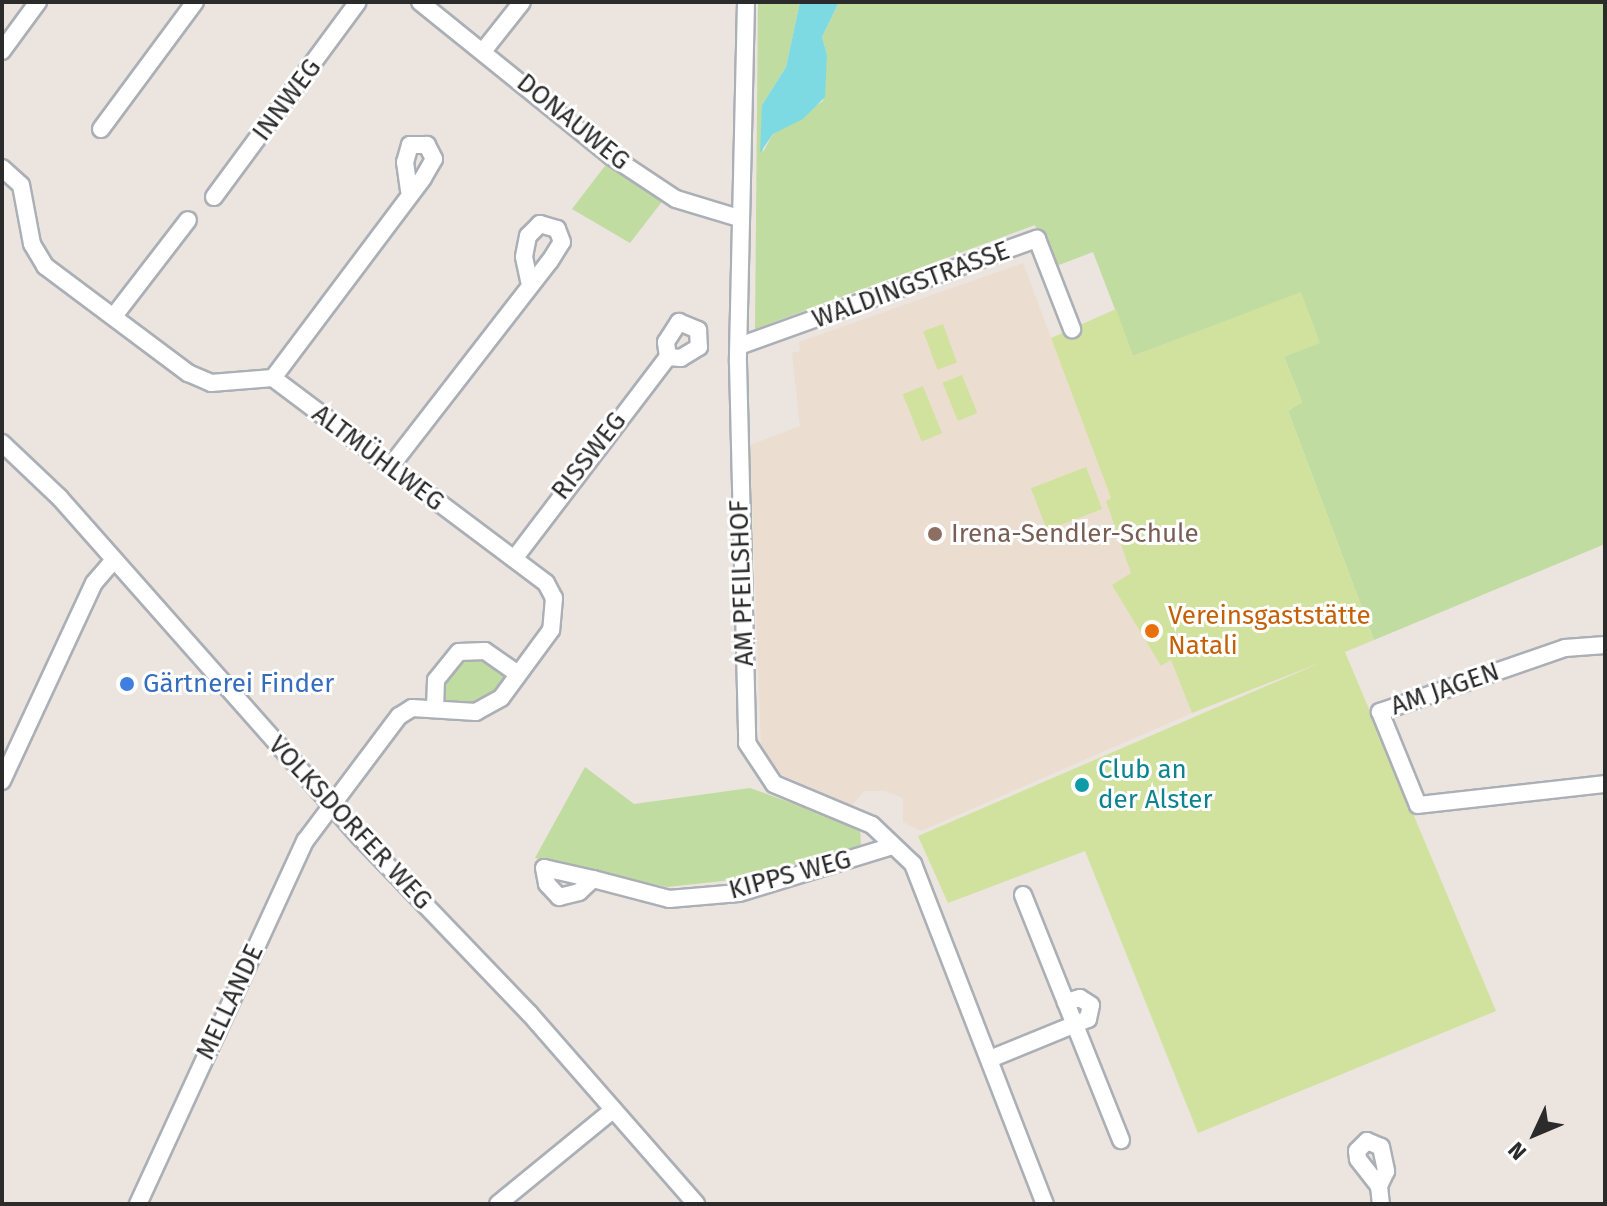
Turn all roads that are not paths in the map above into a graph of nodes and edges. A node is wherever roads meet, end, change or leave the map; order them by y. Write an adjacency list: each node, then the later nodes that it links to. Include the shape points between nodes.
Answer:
1 (38, 2): 8 (street)
2 (195, 2): 9 (street)
3 (358, 2): 12 (street, INNWEG)
4 (420, 2): 7 (street, DONAUWEG)
5 (522, 2): 7 (street)
6 (746, 2): 13 (street, AM PFEILSHOF)
7 (484, 50): 13 (street, DONAUWEG, via 611,156 676,199)
8 (2, 51)
9 (101, 129)
10 (2, 168): 16 (street, via 21,185 32,244 45,266)
11 (409, 191): 20 (street)
12 (214, 197)
13 (739, 218): 18 (street, AM PFEILSHOF)
14 (188, 220): 16 (street)
15 (529, 281): 22 (street)
16 (114, 316): 20 (street, via 188,373 211,383)
17 (1072, 329): 18 (street, WALDINGSTRASSE, via 1037,239)
18 (739, 346): 31 (street, AM PFEILSHOF, via 747,743 774,784 872,825)
19 (668, 357): 23 (street, RISSWEG)
20 (273, 378): 22 (street, ALTMÜHLWEG)
21 (2, 443): 24 (street, VOLKSDORFER WEG)
22 (390, 467): 23 (street, ALTMÜHLWEG)
23 (514, 559): 26 (street, ALTMÜHLWEG, via 546,583 556,615)
24 (114, 560): 28 (street, via 94,583); 30 (street, VOLKSDORFER WEG)
25 (1605, 645): 29 (street, AM JAGEN, via 1565,648 1380,712 1418,805)
26 (518, 674): 27 (street, ALTMÜHLWEG, via 501,698 476,712); 27 (street, via 485,651 459,652 436,680)
27 (435, 709): 30 (street, ALTMÜHLWEG, via 412,708 399,716)
28 (2, 781)
29 (1605, 784)
30 (331, 805): 36 (street, VOLKSDORFER WEG); 39 (street, MELLANDE, via 292,867)
31 (893, 846): 32 (street, KIPPS WEG, via 739,893 669,899); 35 (street, AM PFEILSHOF, via 913,864)
32 (593, 879)
33 (1023, 895): 34 (street)
34 (1075, 1025): 35 (street); 37 (street)
35 (990, 1059): 42 (street, AM PFEILSHOF)
36 (613, 1110): 40 (street); 41 (street, VOLKSDORFER WEG)
37 (1121, 1140)
38 (1379, 1186): 43 (street)
39 (138, 1204)
40 (498, 1204)
41 (696, 1204)
42 (1045, 1204)
43 (1381, 1204)

